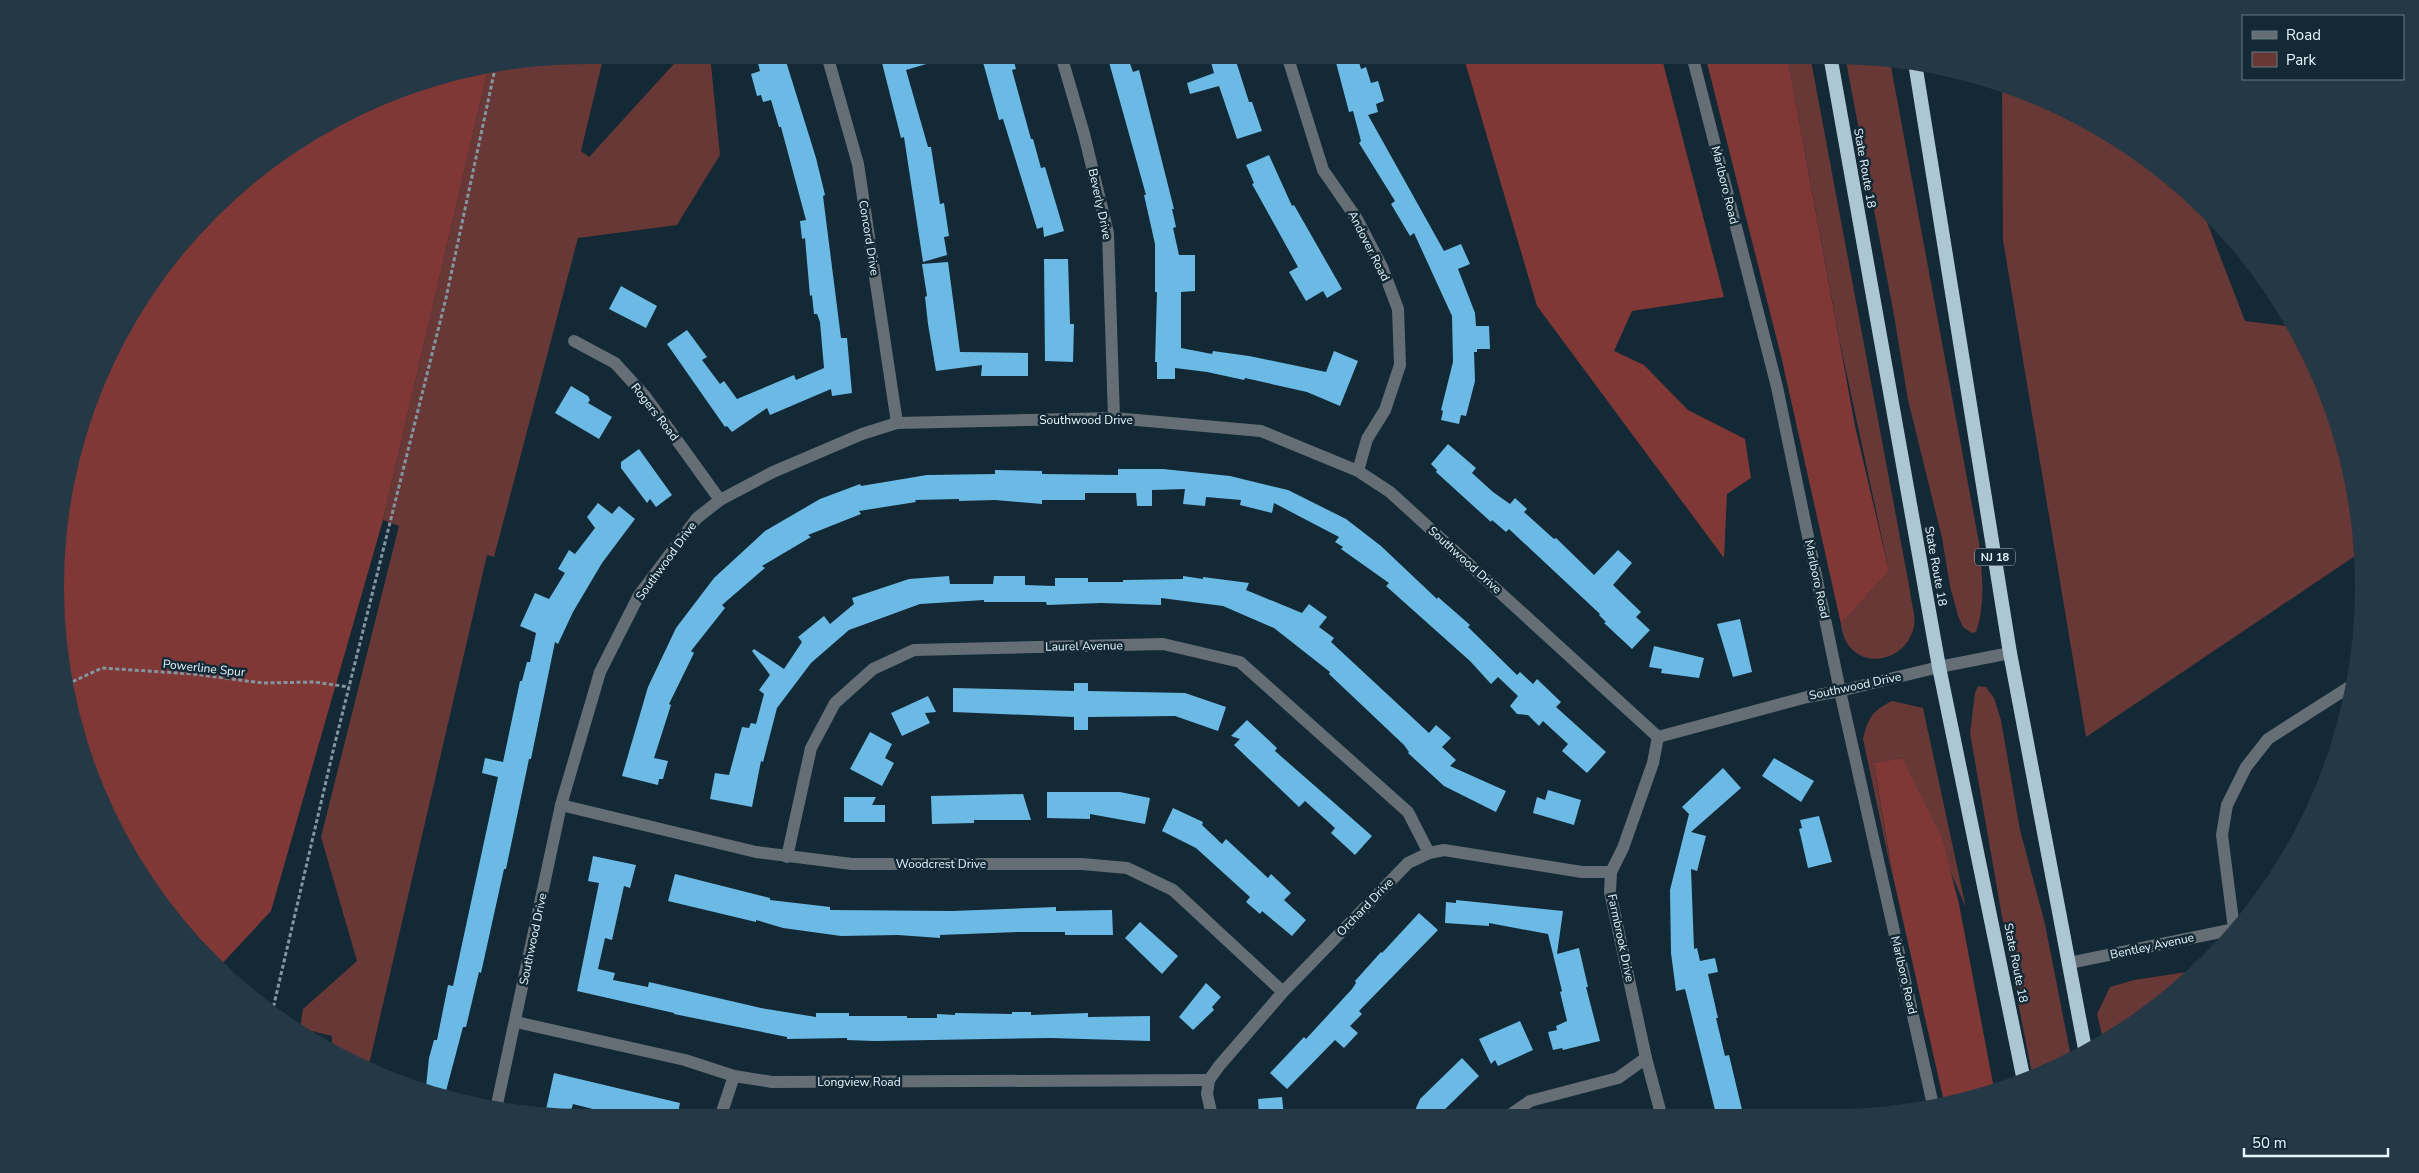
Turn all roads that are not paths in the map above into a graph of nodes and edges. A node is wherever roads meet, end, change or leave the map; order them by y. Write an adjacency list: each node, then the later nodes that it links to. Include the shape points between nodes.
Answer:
1 (830, 64): 9 (street, Concord Drive, via 858,164)
2 (1065, 64): 8 (street, Beverly Drive, via 1108,233)
3 (1290, 64): 10 (street, Andover Road, via 1323,170 1357,219 1382,267 1398,309 1400,365 1384,410 1367,439)
4 (1694, 64): 15 (street, Marlboro Road, via 1777,388)
5 (1832, 64): 13 (highway, State Route 18)
6 (1916, 71): 12 (highway, NJ 18)
7 (574, 341): 11 (street, Rogers Road, via 615,363 645,396)
8 (1114, 418): 9 (street, Southwood Drive); 10 (street, Southwood Drive, via 1261,431)
9 (898, 423): 11 (street, Southwood Drive, via 862,434 773,472)
10 (1358, 471): 16 (street, Southwood Drive, via 1390,492)
11 (720, 500): 17 (street, Southwood Drive, via 697,518 639,595 600,672)
12 (2010, 653): 13 (street, Southwood Drive); 23 (highway, NJ 18)
13 (1939, 667): 15 (street, Southwood Drive); 28 (highway, State Route 18)
14 (2345, 690): 21 (street, via 2268,739 2246,767 2227,805 2222,835)
15 (1840, 691): 16 (street, Southwood Drive); 31 (street, Marlboro Road)
16 (1658, 737): 20 (street, Farmbrook Drive, via 1653,764)
17 (562, 805): 19 (street, Woodcrest Drive); 25 (street, Southwood Drive)
18 (1429, 852): 19 (street, Laurel Avenue, via 1408,812 1240,662 1163,644 914,650 873,669 834,704 811,748); 20 (street, Orchard Drive, via 1444,850 1582,872); 24 (street, Orchard Drive, via 1408,863)
19 (787, 857): 24 (street, Woodcrest Drive, via 852,864 1082,864 1127,868 1173,890)
20 (1611, 872): 27 (street, Farmbrook Drive, via 1610,892)
21 (2234, 921)
22 (2226, 931): 23 (street, Bentley Avenue)
23 (2069, 963): 26 (highway, NJ 18)
24 (1283, 992): 30 (street, Orchard Drive)
25 (516, 1022): 29 (street, Longview Road, via 684,1060); 32 (street, Southwood Drive)
26 (2084, 1044)
27 (1646, 1058): 35 (street, via 1618,1078 1530,1101); 36 (street, Farmbrook Drive)
28 (2022, 1073)
29 (734, 1076): 30 (street, Longview Road, via 772,1082); 33 (street)
30 (1209, 1080): 34 (street, via 1207,1094)
31 (1932, 1099)
32 (498, 1101)
33 (723, 1109)
34 (1210, 1109)
35 (1519, 1109)
36 (1660, 1109)

